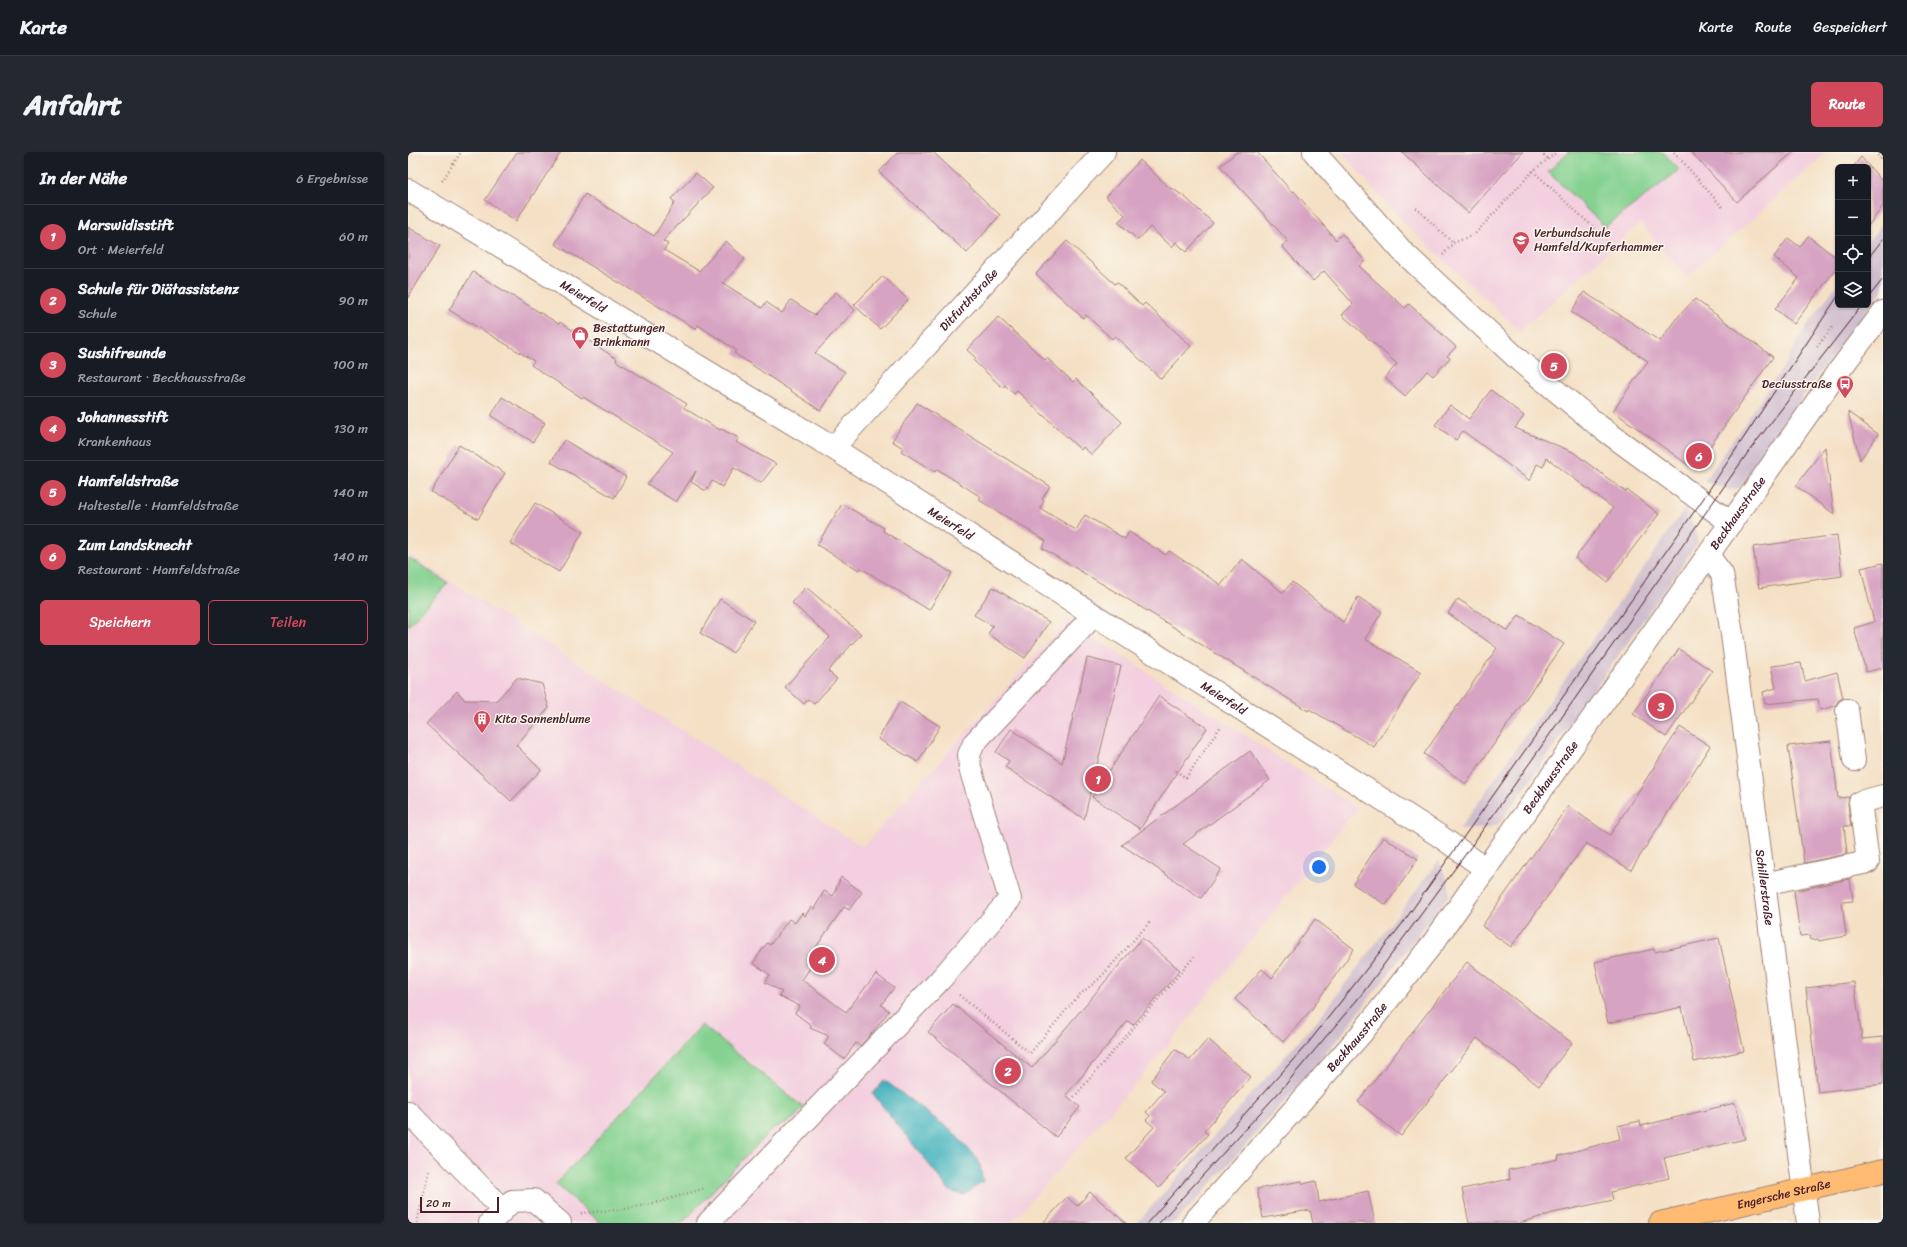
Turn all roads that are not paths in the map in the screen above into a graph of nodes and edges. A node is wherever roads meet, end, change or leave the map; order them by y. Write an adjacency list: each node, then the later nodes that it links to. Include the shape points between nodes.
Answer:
1 (1104, 152): 5 (street, Ditfurthstraße)
2 (1314, 152): 6 (street, via 1387,235 1489,333 1558,394)
3 (408, 190): 5 (street, Meierfeld)
4 (1883, 312): 6 (street, Beckhausstraße)
5 (833, 448): 8 (street, Meierfeld)
6 (1731, 524): 7 (street, Beckhausstraße)
7 (1707, 557): 12 (street, Beckhausstraße); 13 (street, Schillerstraße, via 1722,574)
8 (1094, 615): 12 (street, Meierfeld, via 1438,835); 19 (street, via 974,743 969,755 970,768 1010,899 940,980)
9 (1847, 710): 10 (street)
10 (1854, 760)
11 (1883, 796): 13 (street, via 1860,802 1868,862)
12 (1486, 869): 20 (street, Beckhausstraße, via 1433,944 1361,1034)
13 (1764, 884): 16 (street, Schillerstraße)
14 (408, 1112): 17 (street)
15 (1883, 1171): 16 (main road, Engersche Straße)
16 (1804, 1190): 21 (main road, Engersche Straße); 22 (street, Schillerstraße)
17 (496, 1216): 18 (street, via 512,1201 534,1200)
18 (557, 1220)
19 (708, 1223)
20 (1193, 1223)
21 (1660, 1223)
22 (1808, 1223)

